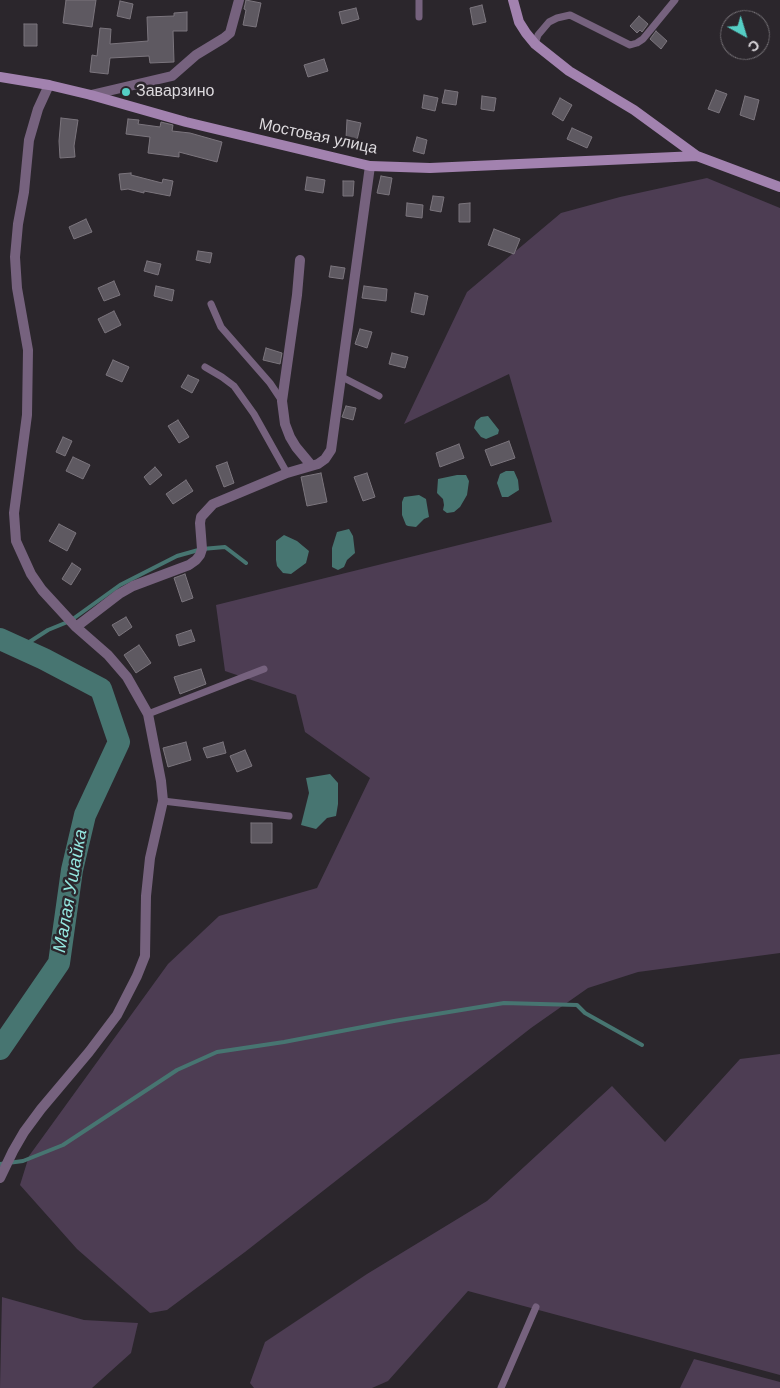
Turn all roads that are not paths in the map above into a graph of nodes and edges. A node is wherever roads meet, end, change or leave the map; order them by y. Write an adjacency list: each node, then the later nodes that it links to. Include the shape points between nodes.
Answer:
1 (239, 0): 9 (street, via 230,33 196,55 172,76)
2 (419, 0): 5 (lane)
3 (513, 0): 6 (street, via 519,22)
4 (675, 0): 6 (lane, via 637,43 630,44 570,15 549,22)
5 (419, 18)
6 (535, 44): 10 (street, via 569,71 634,110)
7 (0, 77): 8 (street, Мостовая улица)
8 (49, 85): 9 (street, Мостовая улица); 21 (street, via 29,140 15,258 28,358 27,415 14,513 16,541 30,574)
9 (91, 95): 11 (street, Мостовая улица, via 186,122)
10 (697, 156): 11 (street, Мостовая улица, via 430,168); 12 (street)
11 (370, 166): 16 (street)
12 (780, 187)
13 (300, 260): 18 (street)
14 (211, 304): 18 (lane, via 221,327 270,382)
15 (205, 367): 20 (lane, via 234,386)
16 (342, 377): 17 (lane); 19 (street, via 330,450 325,459)
17 (379, 396)
18 (282, 401): 19 (street, via 290,437)
19 (311, 465): 20 (street)
20 (287, 472): 21 (street, via 213,504 201,517 202,549 196,560 133,586)
21 (76, 627): 23 (street, via 127,677)
22 (264, 669): 23 (lane)
23 (148, 714): 24 (street)
24 (163, 801): 25 (lane); 26 (street, via 150,858 145,956 137,976 117,1015 24,1132)
25 (289, 816)
26 (0, 1178)
27 (536, 1307): 28 (lane)
28 (501, 1388)

